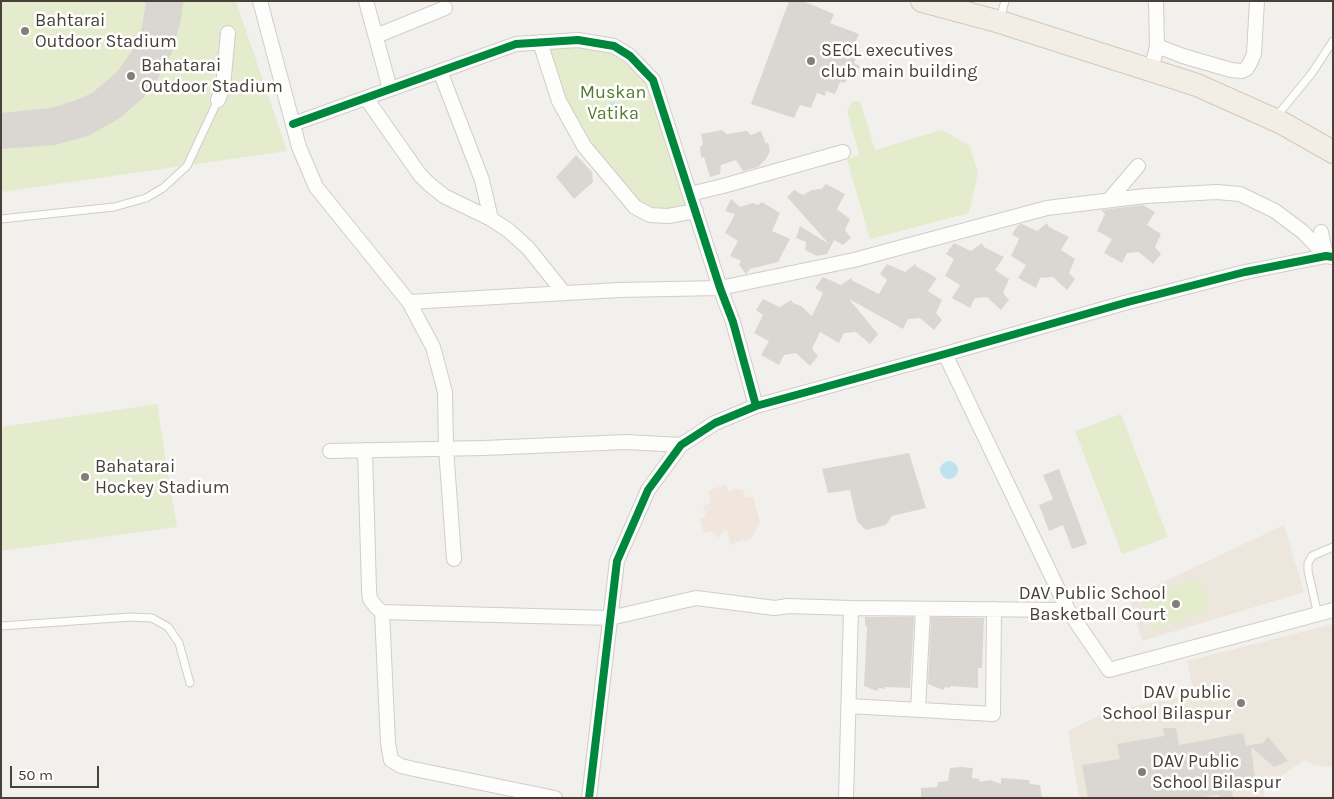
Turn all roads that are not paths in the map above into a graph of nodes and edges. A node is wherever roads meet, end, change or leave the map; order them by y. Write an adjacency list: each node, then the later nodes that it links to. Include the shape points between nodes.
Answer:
1 (260, 1): 19 (street)
2 (366, 1): 9 (street)
3 (922, 1): 7 (main road)
4 (1156, 1): 12 (street)
5 (1257, 1): 12 (street, via 1254,54 1242,71)
6 (445, 8): 9 (street)
7 (1002, 12): 13 (main road)
8 (228, 33): 17 (street, via 223,87)
9 (376, 36): 15 (street)
10 (1333, 41): 18 (lane, via 1312,73)
11 (540, 42): 14 (street, via 516,44); 23 (street, via 578,40 614,46 644,69 653,80); 25 (street, via 559,101 584,146 635,207 650,215 668,216)
12 (1157, 46): 13 (street)
13 (1151, 70): 18 (main road, via 1197,84)
14 (440, 71): 15 (street); 27 (street, via 482,180)
15 (390, 89): 16 (street)
16 (366, 98): 19 (street); 27 (street, via 429,184 444,196)
17 (218, 100): 26 (lane, via 187,166 163,188 146,198 114,207)
18 (1274, 119): 21 (main road)
19 (293, 124): 32 (street, via 316,187)
20 (843, 152): 23 (street)
21 (1333, 152)
22 (1138, 166): 24 (street)
23 (690, 194): 25 (street)
24 (1109, 200): 29 (street, via 1217,192 1240,194 1275,211); 30 (street, via 1046,208 854,260)
25 (696, 211): 30 (street)
26 (1, 219)
27 (491, 219): 31 (street, via 528,248)
28 (1321, 232): 29 (street)
29 (1329, 256): 33 (street, via 1245,272)
30 (720, 288): 31 (street); 34 (street, via 733,322)
31 (564, 293): 32 (street)
32 (410, 302): 36 (street, via 433,348 445,392)
33 (944, 354): 34 (street); 44 (street)
34 (756, 406): 35 (street, via 715,423)
35 (681, 445): 36 (street, via 626,442); 48 (street, via 648,490 617,561)
36 (446, 448): 37 (street); 40 (street)
37 (365, 450): 38 (street); 46 (street, via 369,590 370,599)
38 (330, 451)
39 (1333, 547): 47 (lane, via 1312,556 1308,563)
40 (454, 559)
41 (851, 608): 42 (street); 48 (street, via 775,608 696,598); 51 (street)
42 (923, 609): 43 (street); 52 (street)
43 (994, 609): 44 (street); 52 (street, via 993,714)
44 (1068, 610): 47 (street, via 1110,670)
45 (1333, 610): 47 (street)
46 (382, 612): 48 (street); 53 (street, via 391,760 401,766)
47 (1318, 615)
48 (610, 618): 54 (street)
49 (1, 626): 50 (lane, via 152,618 168,627 178,642)
50 (190, 683)
51 (848, 706): 52 (street); 55 (street)
52 (918, 710)
53 (555, 798)
54 (589, 798)
55 (846, 798)

